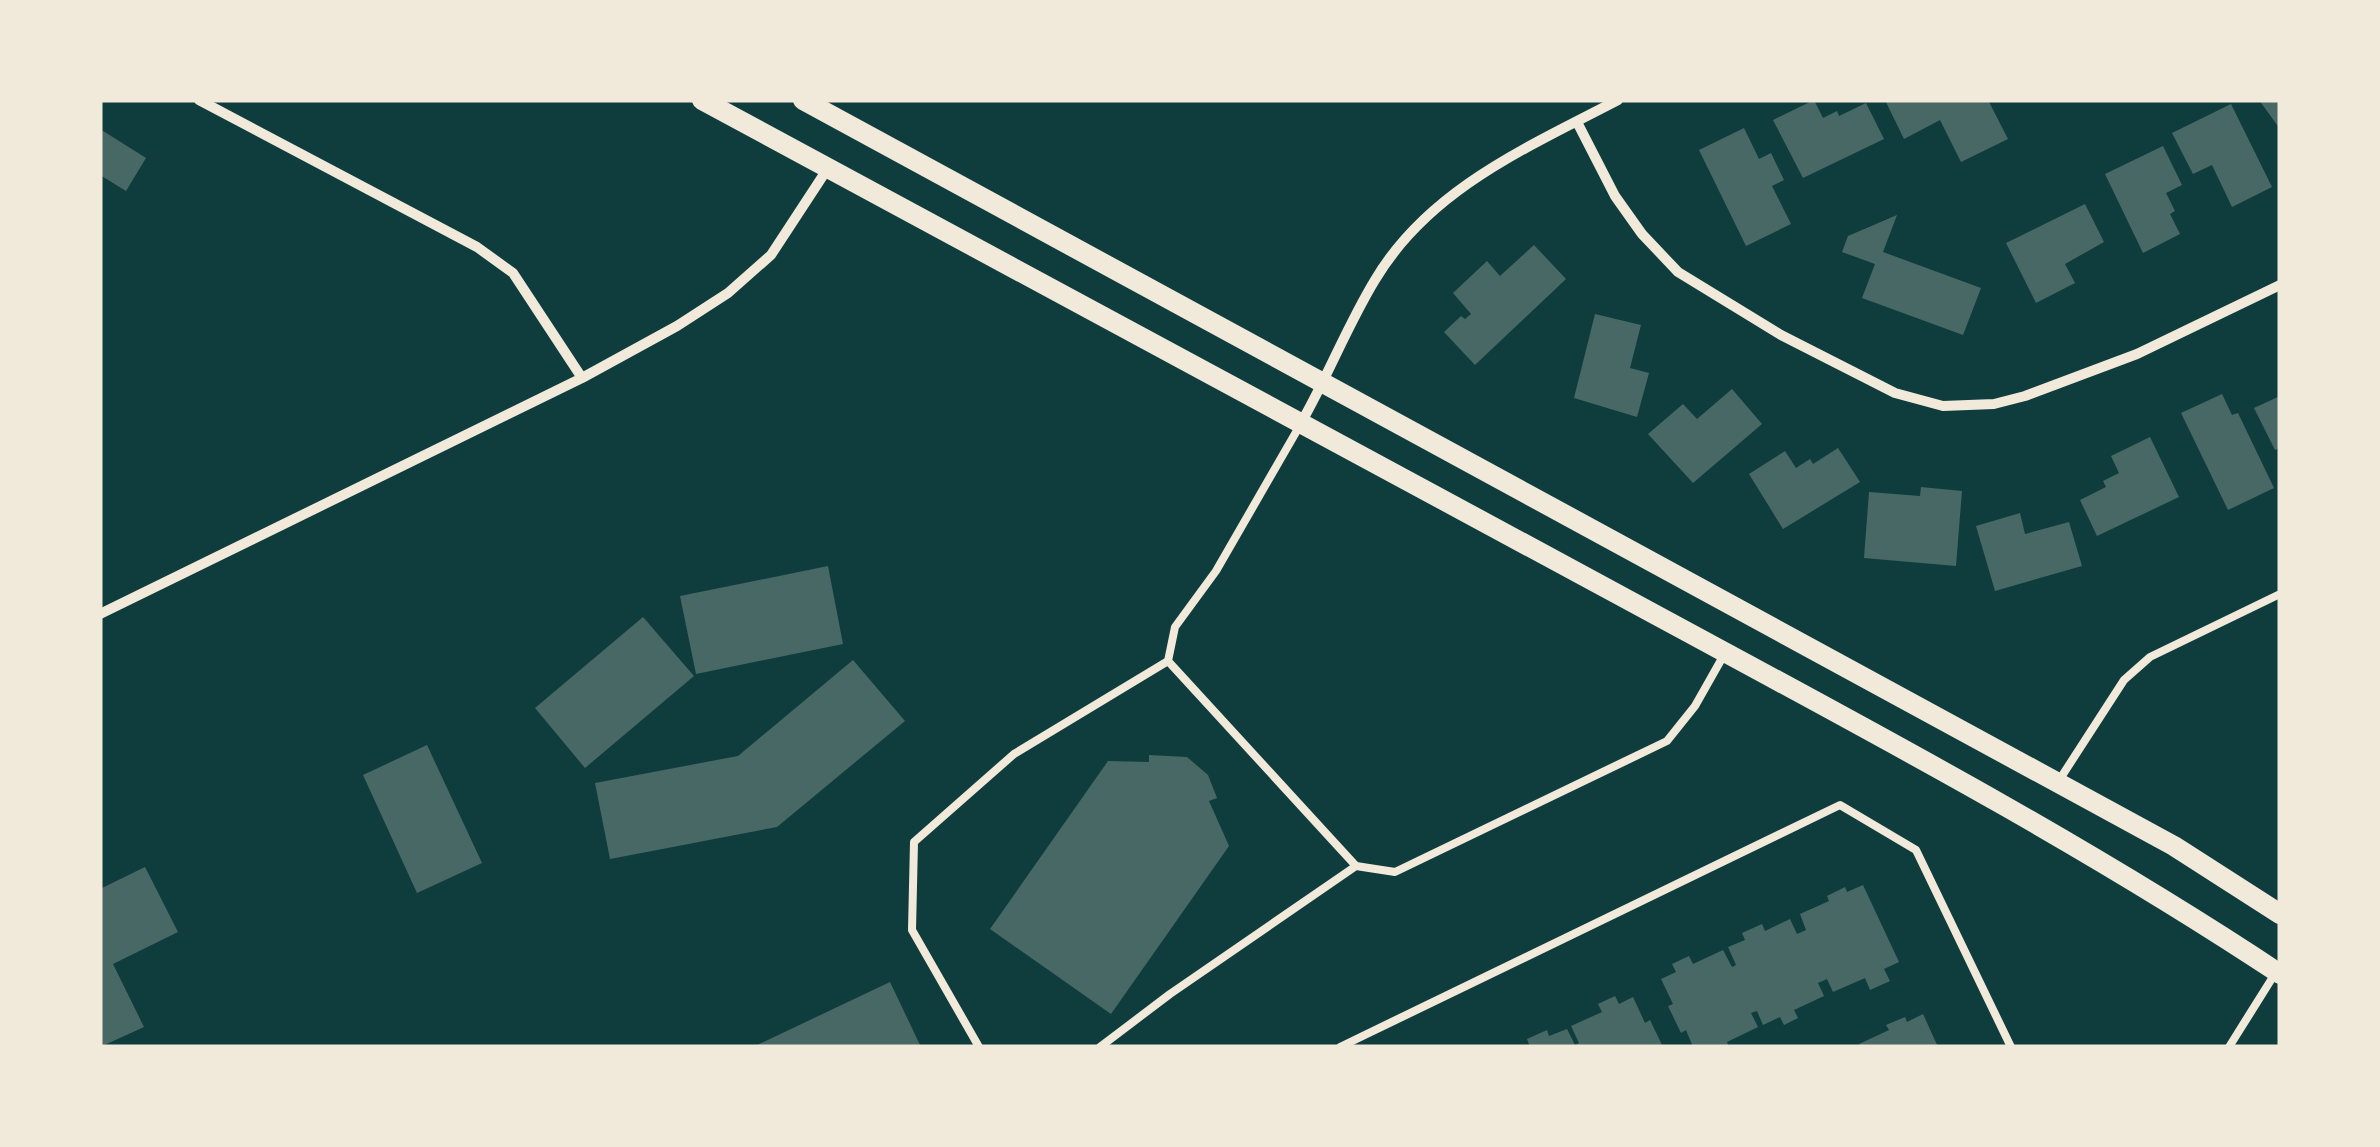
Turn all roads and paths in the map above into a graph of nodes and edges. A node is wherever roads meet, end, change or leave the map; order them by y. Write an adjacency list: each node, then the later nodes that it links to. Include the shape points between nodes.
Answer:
1 (199, 100): 8 (street, via 477,246 513,273)
2 (702, 100): 6 (main road)
3 (803, 100): 9 (main road)
4 (1618, 100): 5 (street)
5 (1577, 122): 7 (street, via 1615,196 1678,272 1879,385 1944,406 2025,396 2137,354); 9 (street, via 1473,178 1428,214 1377,275)
6 (828, 168): 8 (street, via 770,255 728,293); 10 (main road)
7 (2280, 284)
8 (582, 378): 12 (street)
9 (1324, 384): 10 (street); 15 (main road)
10 (1301, 423): 13 (main road); 14 (lane, via 1216,571 1175,627)
11 (2280, 594): 15 (lane, via 2150,658 2124,680)
12 (100, 614)
13 (1725, 653): 16 (lane, via 1696,706 1667,740 1395,872); 18 (main road, via 2018,815)
14 (1168, 661): 16 (lane); 19 (lane, via 1014,754 914,842 912,930)
15 (2058, 782): 17 (main road)
16 (1356, 866): 20 (lane)
17 (2280, 914)
18 (2278, 973): 23 (lane)
19 (978, 1047)
20 (1100, 1047)
21 (1340, 1047): 22 (lane, via 1840,805 1916,850)
22 (2010, 1047)
23 (2229, 1047)

